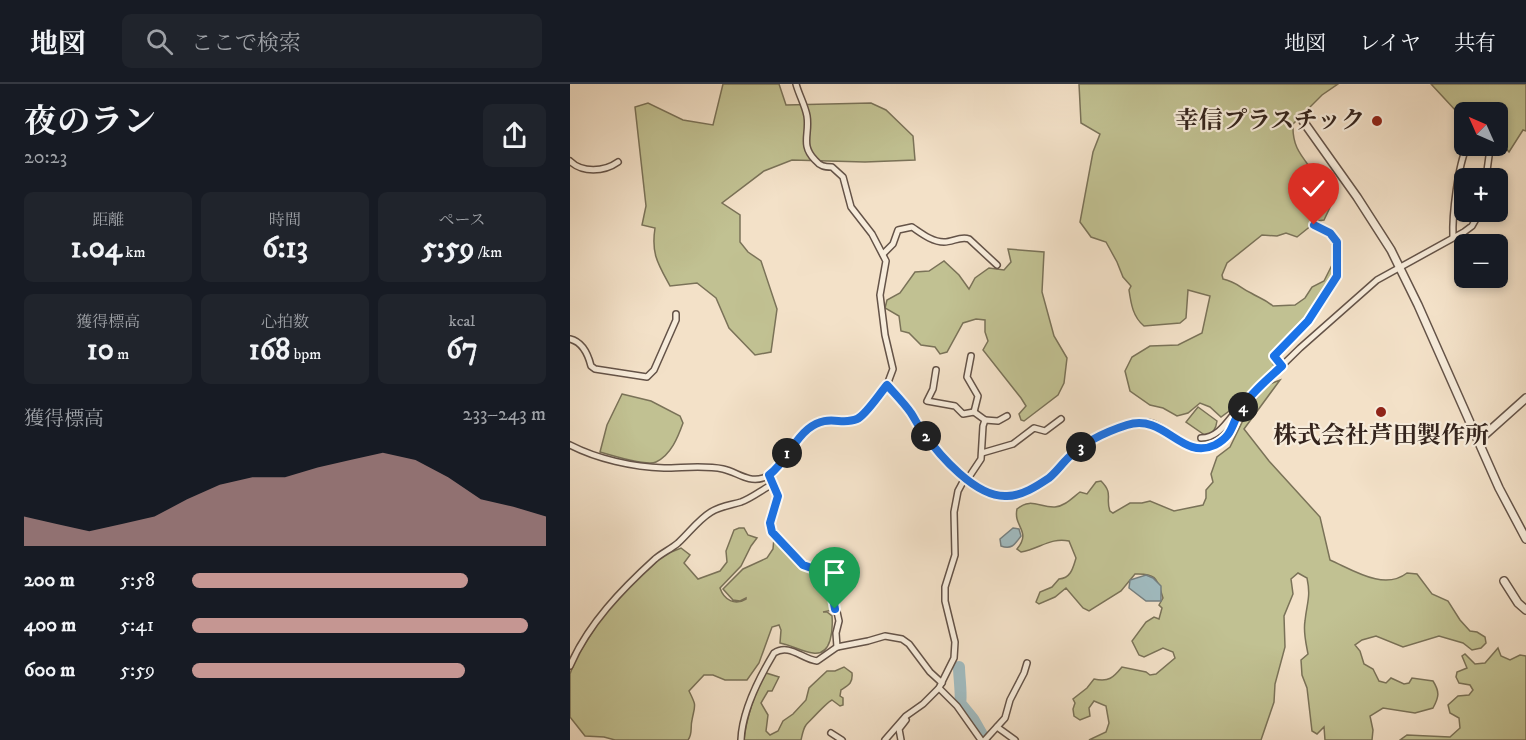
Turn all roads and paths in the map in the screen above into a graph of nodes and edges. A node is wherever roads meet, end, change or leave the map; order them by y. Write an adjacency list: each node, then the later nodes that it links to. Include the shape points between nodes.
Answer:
1 (796, 84): 9 (street, via 806,110 809,154 819,165 832,167 843,177 851,207)
2 (1303, 121): 11 (street, via 1357,197)
3 (1464, 156): 8 (street)
4 (570, 161): 5 (street, via 576,167 591,170 612,167)
5 (618, 162)
6 (1474, 222): 8 (street)
7 (1314, 225): 15 (street, via 1330,233 1337,242 1337,276 1308,321 1274,356)
8 (1453, 237): 11 (street)
9 (883, 254): 10 (street, via 898,231 912,227 939,242 969,239); 17 (street, via 886,266 880,295 893,369)
10 (997, 266)
11 (1398, 266): 15 (street, via 1351,301); 25 (street)
12 (676, 314): 13 (street, via 654,370 647,376 595,369 585,349)
13 (570, 339)
14 (970, 356): 20 (street, via 968,377 978,396)
15 (1282, 366): 19 (street)
16 (936, 370): 20 (street, via 927,401 955,406 963,414)
17 (887, 385): 28 (street, via 860,418 828,420 810,427); 29 (street)
18 (1526, 398): 25 (street)
19 (1240, 410): 24 (street, via 1220,431); 29 (street, via 1232,430 1210,447 1190,446 1152,423 1138,422 1088,441 1049,478 1016,495 999,496)
20 (974, 412): 23 (street)
21 (1007, 416): 23 (street, via 999,421)
22 (1061, 419): 27 (street, via 1045,431 1034,428 1013,444)
23 (985, 420): 27 (street)
24 (1201, 438)
25 (1478, 441): 31 (street)
26 (570, 445): 28 (street, via 650,467 723,469 755,479)
27 (982, 453): 29 (street)
28 (769, 475): 30 (street)
29 (966, 479): 37 (street, via 958,491 954,512 955,555 945,587 954,658)
30 (773, 484): 34 (street, via 778,496 770,523 772,532 803,565 820,571 830,580 839,621); 36 (street, via 742,502 710,513 653,561 596,622)
31 (1526, 539)
32 (1504, 581): 33 (street)
33 (1526, 610)
34 (837, 647): 37 (street, via 881,636 902,639); 41 (street, via 817,662 792,650 774,653 751,695)
35 (1027, 663): 39 (street, via 1005,718)
36 (570, 666)
37 (940, 685): 38 (street); 45 (street)
38 (910, 713): 43 (street); 44 (street, via 899,729)
39 (997, 727): 45 (street); 46 (street)
40 (831, 734): 42 (street)
41 (741, 740)
42 (842, 740)
43 (885, 740)
44 (901, 740)
45 (983, 740)
46 (1015, 740)

